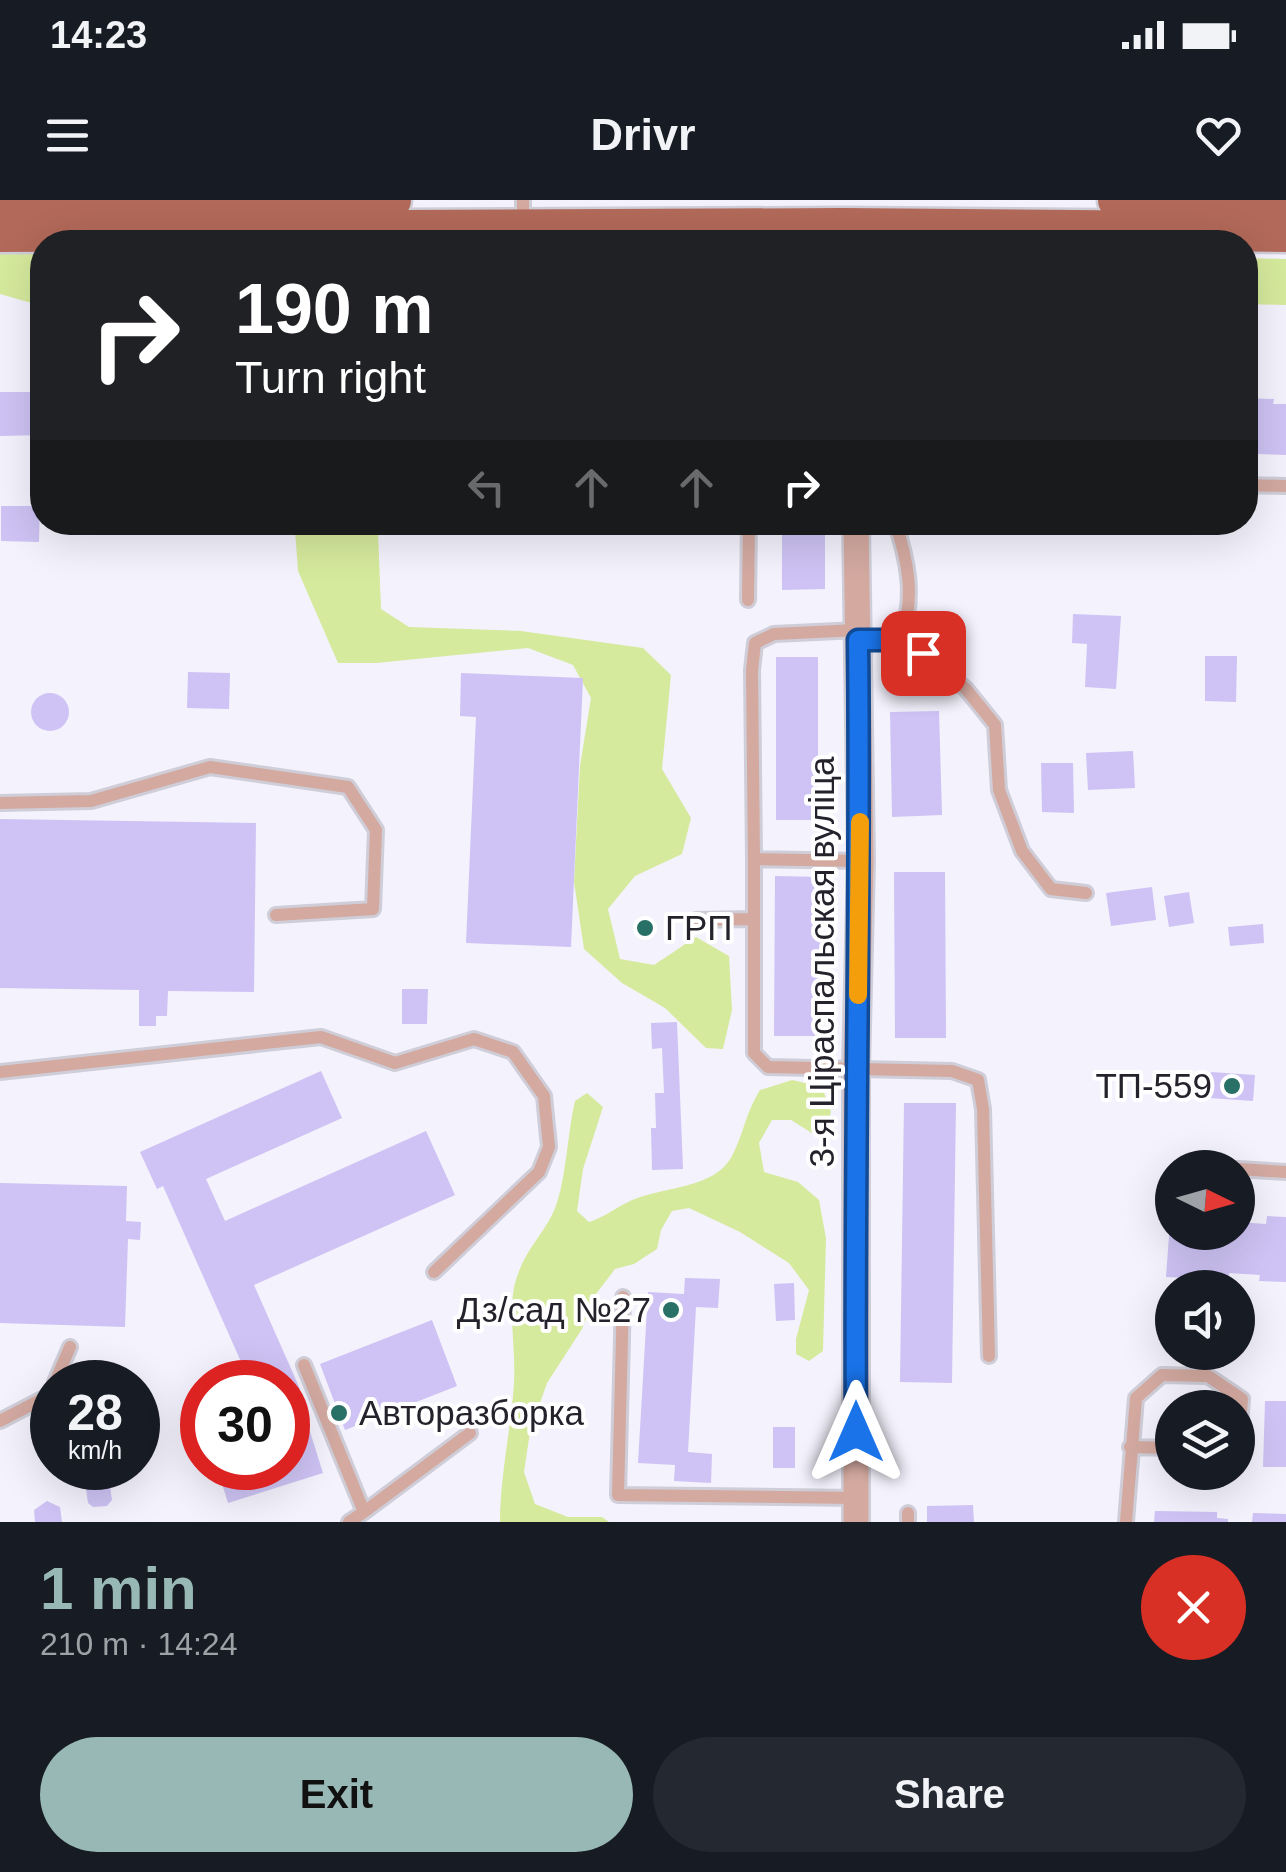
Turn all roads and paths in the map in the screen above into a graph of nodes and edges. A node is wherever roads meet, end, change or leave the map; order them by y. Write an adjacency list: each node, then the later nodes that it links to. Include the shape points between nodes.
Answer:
1 (0, 200): 7 (main road)
2 (391, 200): 7 (main road)
3 (1118, 200): 4 (main road)
4 (1286, 202)
5 (523, 214): 6 (main road); 7 (main road)
6 (841, 223): 9 (main road)
7 (187, 225): 8 (main road)
8 (53, 230)
9 (1187, 230)
10 (30, 231): 12 (main road)
11 (1258, 231): 13 (main road)
12 (0, 232)
13 (1286, 232)
14 (1258, 485): 15 (lane)
15 (1286, 486)
16 (749, 535): 19 (lane)
17 (856, 535): 20 (street, 3-я Ціраспальская вуліца)
18 (898, 535): 21 (lane, via 911,607)
19 (748, 600)
20 (858, 635): 21 (lane); 23 (lane, via 774,634 755,643); 24 (street, 3-я Ціраспальская вуліца)
21 (902, 635): 25 (lane, via 966,689 995,725 999,790 1022,851 1050,889)
22 (0, 803): 26 (lane, via 91,801 210,767 348,787 376,830 374,910)
23 (754, 859): 24 (lane); 27 (lane)
24 (860, 861): 29 (street, 3-я Ціраспальская вуліца)
25 (1086, 893)
26 (276, 915)
27 (754, 919): 28 (lane); 29 (lane, via 754,1053 768,1067)
28 (696, 920)
29 (856, 1068): 36 (lane, via 952,1071 978,1080); 45 (street, 3-я Ціраспальская вуліца)
30 (0, 1072): 33 (lane, via 321,1037 395,1064 474,1039 513,1052 544,1096 549,1147 539,1172)
31 (1255, 1170): 32 (lane)
32 (1286, 1172)
33 (434, 1272)
34 (624, 1297): 45 (lane, via 618,1494)
35 (70, 1347): 37 (lane)
36 (989, 1356)
37 (65, 1360)
38 (310, 1380): 46 (lane)
39 (1229, 1390): 43 (lane, via 1208,1376 1162,1375 1136,1398)
40 (30, 1405): 41 (lane)
41 (0, 1421)
42 (470, 1433): 46 (lane)
43 (1130, 1447): 44 (lane); 48 (lane)
44 (1155, 1448)
45 (856, 1510)
46 (364, 1512): 47 (lane)
47 (349, 1522)
48 (1126, 1522)

